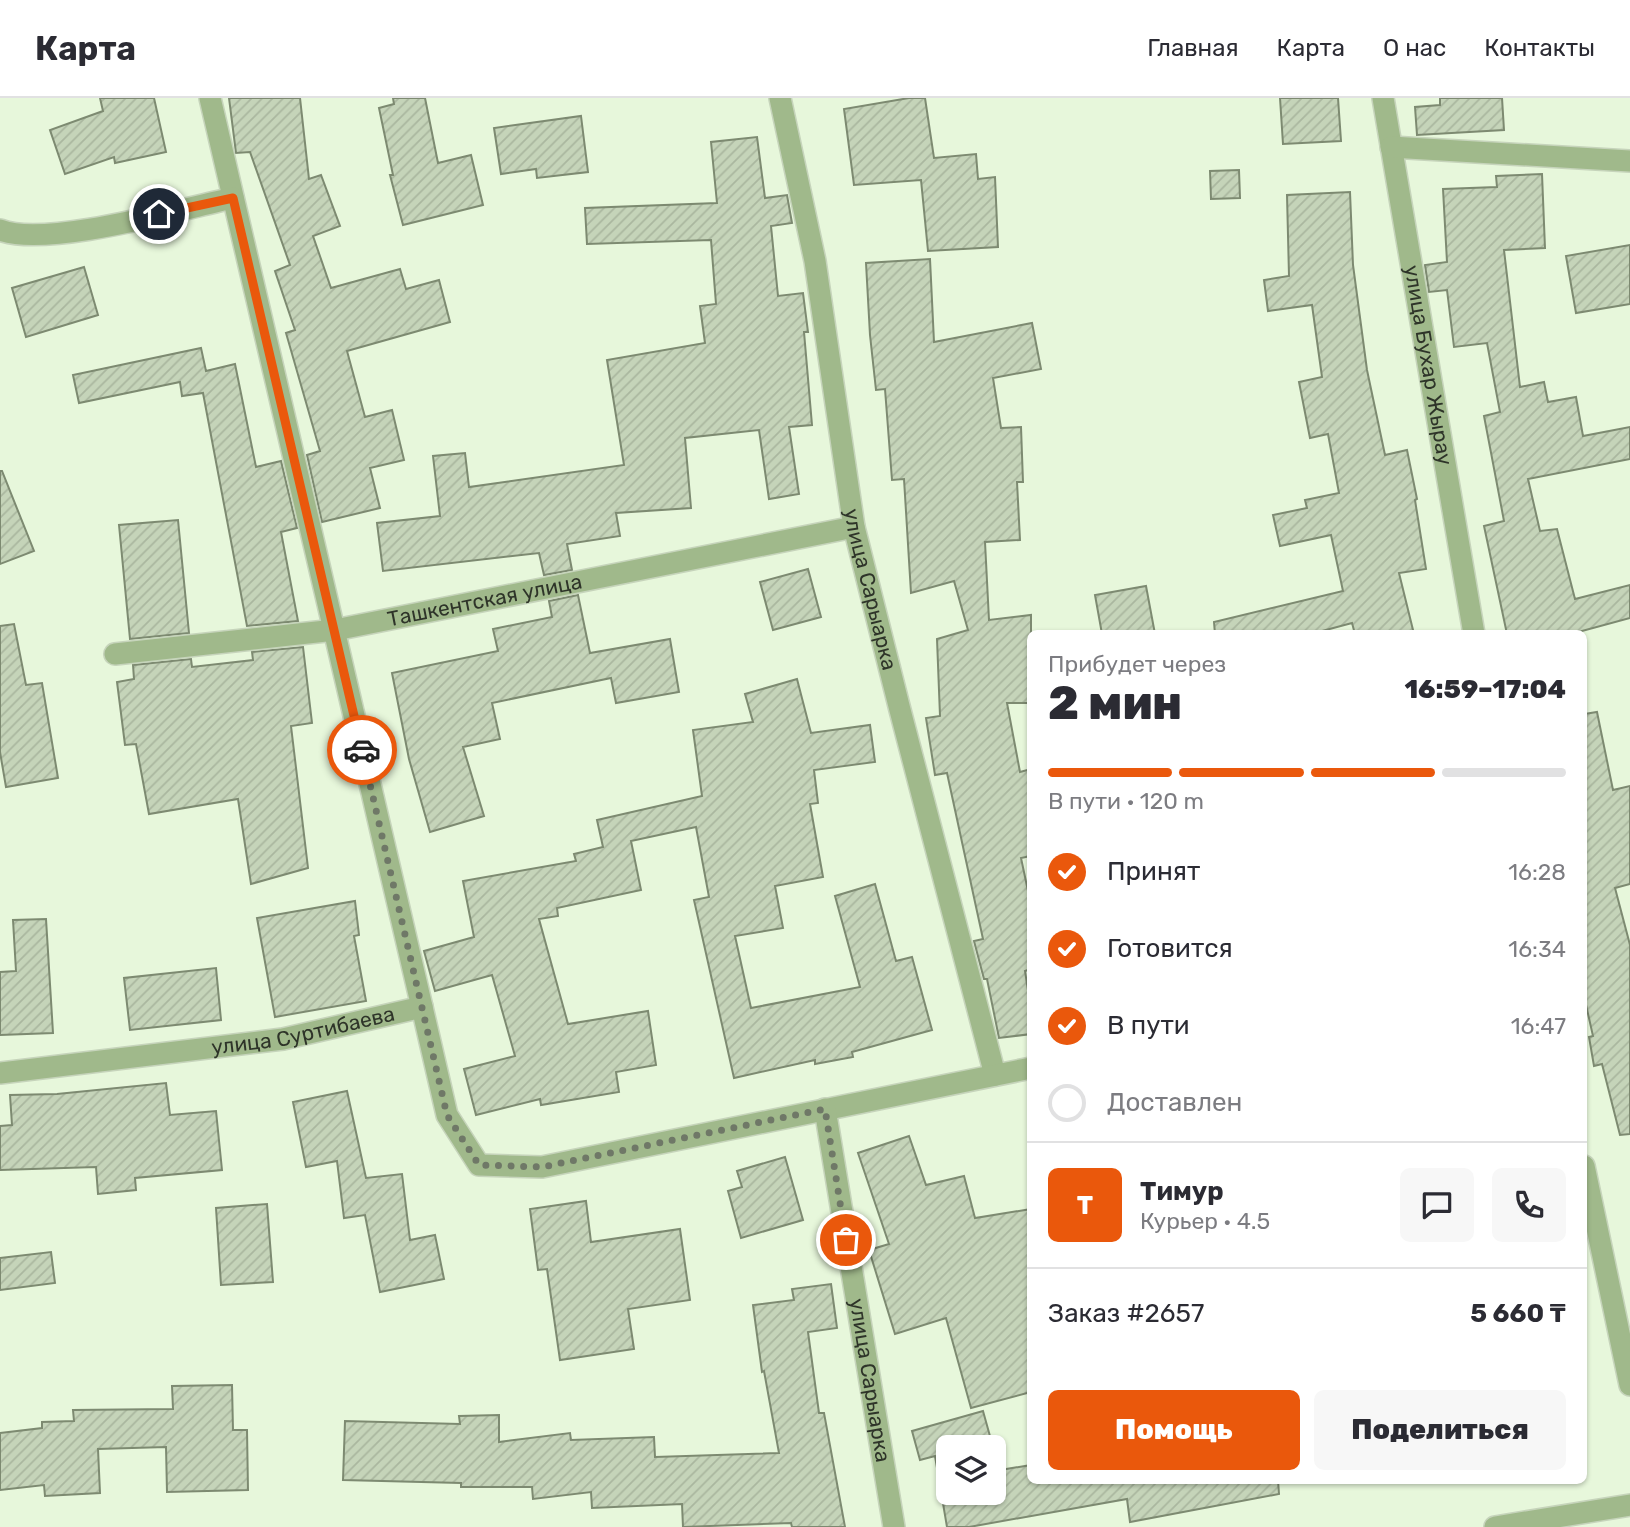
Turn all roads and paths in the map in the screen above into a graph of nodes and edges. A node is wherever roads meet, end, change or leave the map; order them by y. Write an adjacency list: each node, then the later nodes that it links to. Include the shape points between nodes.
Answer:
1 (210, 98): 6 (street)
2 (780, 98): 8 (street, улица Сарыарка, via 815,261)
3 (1383, 98): 4 (street, улица Бухар Жырау)
4 (1391, 147): 5 (street); 10 (street, улица Бухар Жырау)
5 (1630, 161)
6 (233, 198): 7 (street, via 86,230 13,235); 9 (street)
7 (0, 230)
8 (854, 527): 9 (street, Ташкентская улица); 15 (street, улица Сарыарка)
9 (335, 630): 11 (street, Ташкентская улица); 12 (street)
10 (1473, 630)
11 (114, 654)
12 (422, 1007): 14 (street, улица Суртибаева, via 283,1039); 16 (street, улица Суртибаева, via 447,1115 479,1165 542,1167)
13 (1027, 1069): 15 (street, улица Суртибаева)
14 (0, 1073)
15 (995, 1075): 16 (street, улица Суртибаева)
16 (825, 1109): 20 (street, улица Сарыарка)
17 (1587, 1180): 18 (street)
18 (1630, 1385)
19 (1630, 1505): 21 (street)
20 (894, 1527)
21 (1495, 1527)

